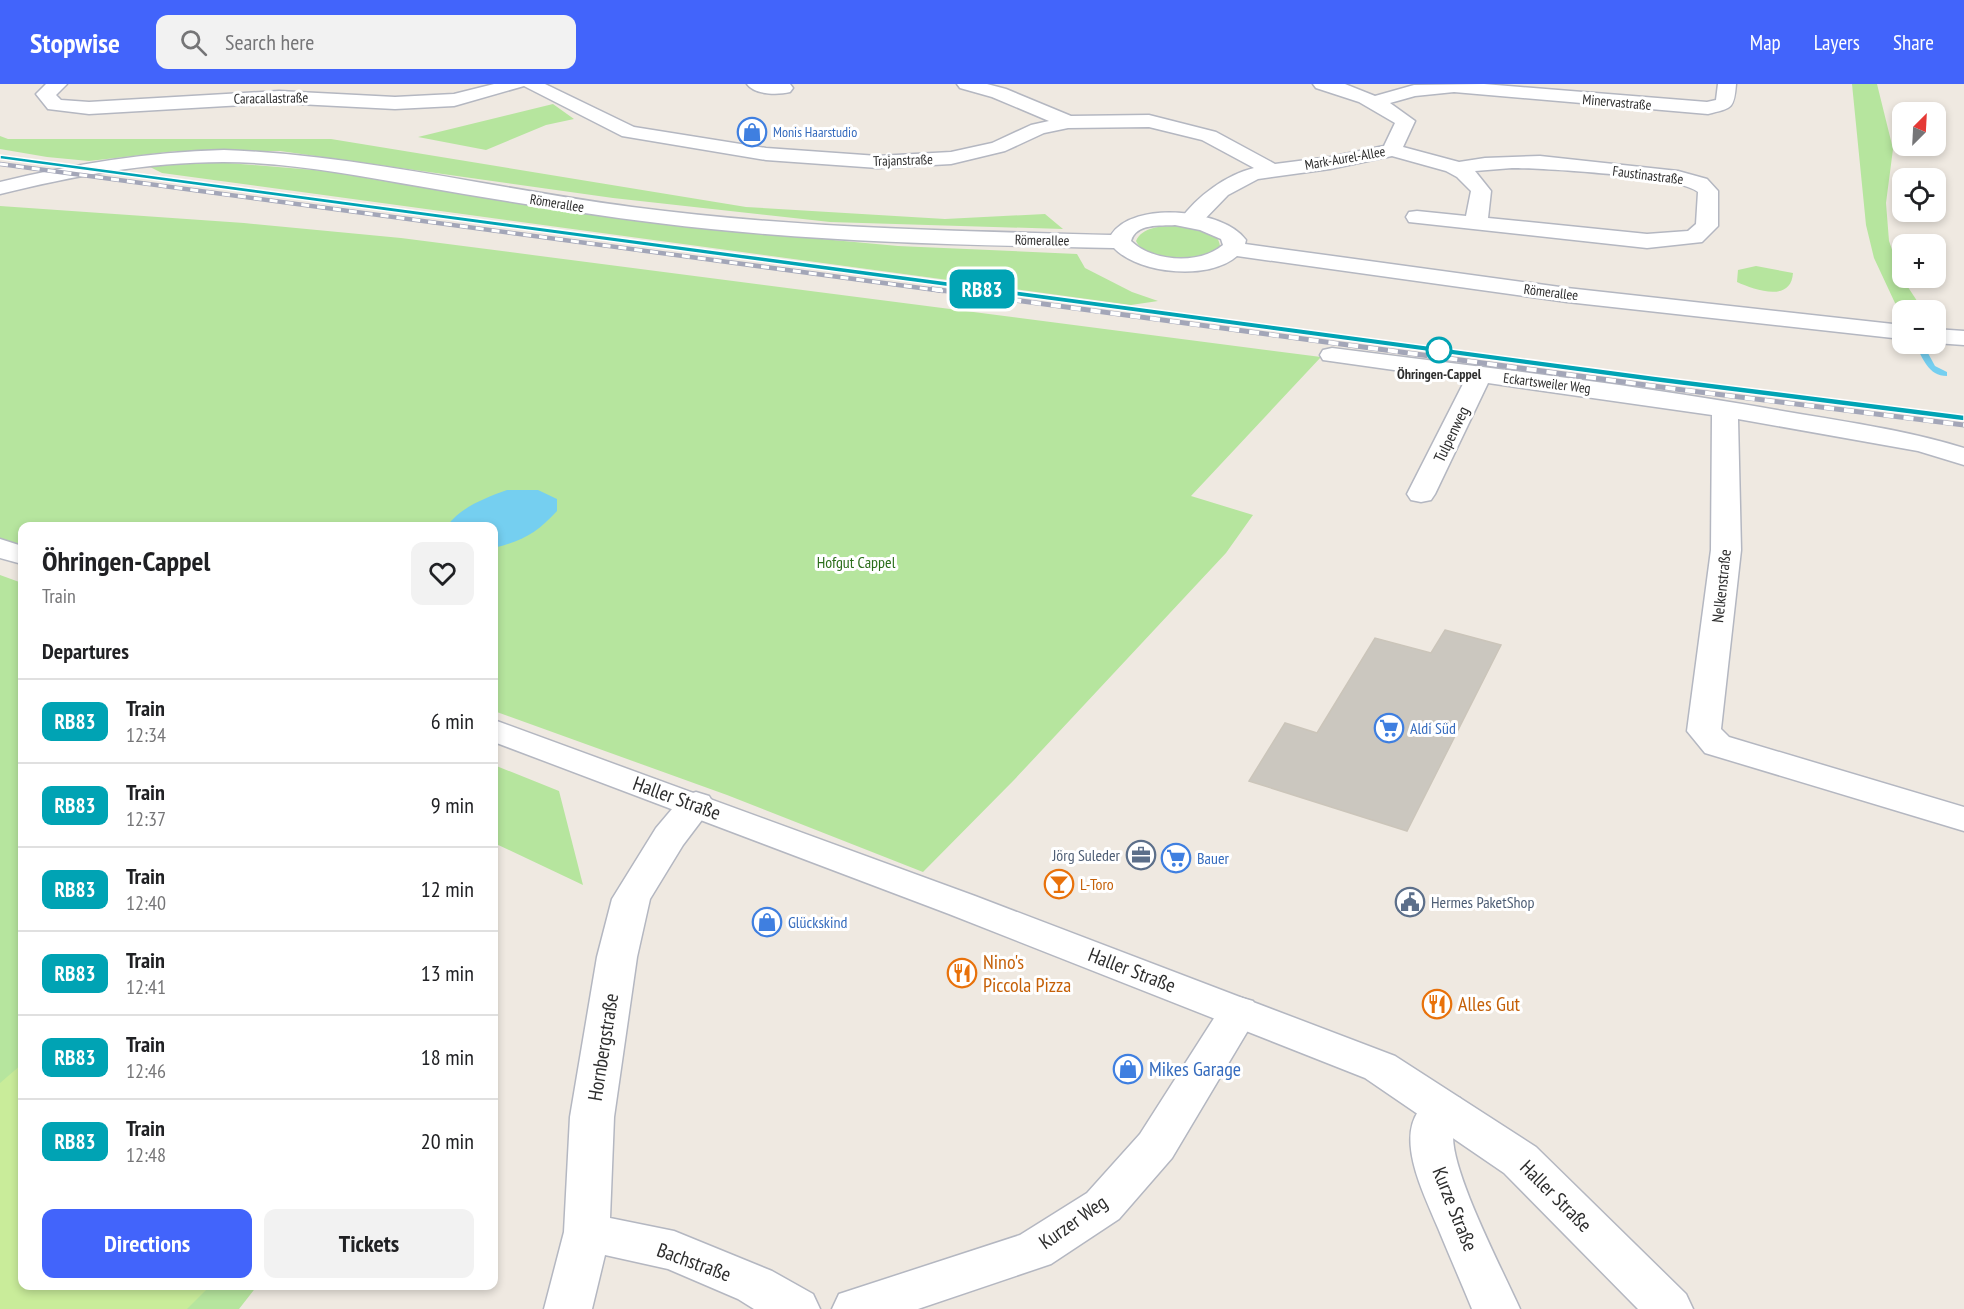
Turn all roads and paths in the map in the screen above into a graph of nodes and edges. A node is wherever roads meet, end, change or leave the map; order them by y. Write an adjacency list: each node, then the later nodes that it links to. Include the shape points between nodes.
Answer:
1 (58, 84): 2 (street, Caracallastraße, via 45,94 55,105 88,108 279,97 394,103 454,100)
2 (516, 84)
3 (531, 84): 11 (street, Trajanstraße, via 629,132 766,154 867,161 951,158 998,147 1038,129)
4 (756, 84): 9 (street)
5 (966, 84): 11 (street, via 999,93)
6 (1322, 84): 10 (street, Mark-Aurel-Allee)
7 (1727, 84): 8 (street, Minervastraße, via 1725,103 1708,108)
8 (1454, 85): 10 (street, Minervastraße)
9 (784, 88)
10 (1376, 101): 12 (street, Mark-Aurel-Allee, via 1406,121)
11 (1068, 122): 14 (street, Trajanstraße, via 1149,122 1209,135)
12 (1392, 150): 13 (street, Faustinastraße); 14 (street, Mark-Aurel-Allee, via 1330,164)
13 (1458, 168): 18 (street, Faustinastraße, via 1475,180 1481,191); 18 (street, Faustinastraße, via 1484,162 1521,161 1678,177 1700,183 1708,191 1707,226 1694,237 1647,241)
14 (1272, 170): 17 (street, Mark-Aurel-Allee, via 1251,175 1221,191)
15 (0, 188): 19 (street, Römerallee, via 104,165 170,158 273,158 669,218 937,238)
16 (1417, 217): 18 (street, Faustinastraße)
17 (1191, 220): 19 (street, via 1140,223 1125,230); 20 (street, via 1226,232 1234,243)
18 (1477, 223)
19 (1120, 242): 20 (street, via 1134,256 1166,264 1208,262)
20 (1232, 249): 21 (street, Römerallee, via 1357,268)
21 (1892, 331)
22 (1946, 337): 23 (street)
23 (1964, 338)
24 (1332, 355): 25 (street, Eckartsweiler Weg)
25 (1480, 374): 26 (street, Eckartsweiler Weg); 28 (street, Tulpenweg)
26 (1725, 409): 27 (street, via 1923,444); 33 (street, Nelkenstraße, via 1726,550 1704,731 1717,745)
27 (1964, 457)
28 (1421, 494)
29 (0, 548): 30 (street)
30 (18, 554)
31 (498, 731): 32 (street, Haller Straße)
32 (696, 804): 34 (street, Haller Straße); 36 (street, Hornbergstraße, via 669,837 631,899 617,957 592,1117)
33 (1964, 819)
34 (1239, 1012): 35 (street, Haller Straße, via 1380,1066); 39 (street, Kurzer Weg, via 1156,1146 1103,1206 1035,1250)
35 (1445, 1110): 40 (street, Kurze Straße, via 1433,1125 1436,1170); 41 (street, Haller Straße, via 1520,1160)
36 (586, 1232): 37 (street, Hornbergstraße); 38 (street, Bachstraße, via 674,1251 755,1285)
37 (568, 1309)
38 (796, 1309)
39 (856, 1309)
40 (1496, 1309)
41 (1670, 1309)

